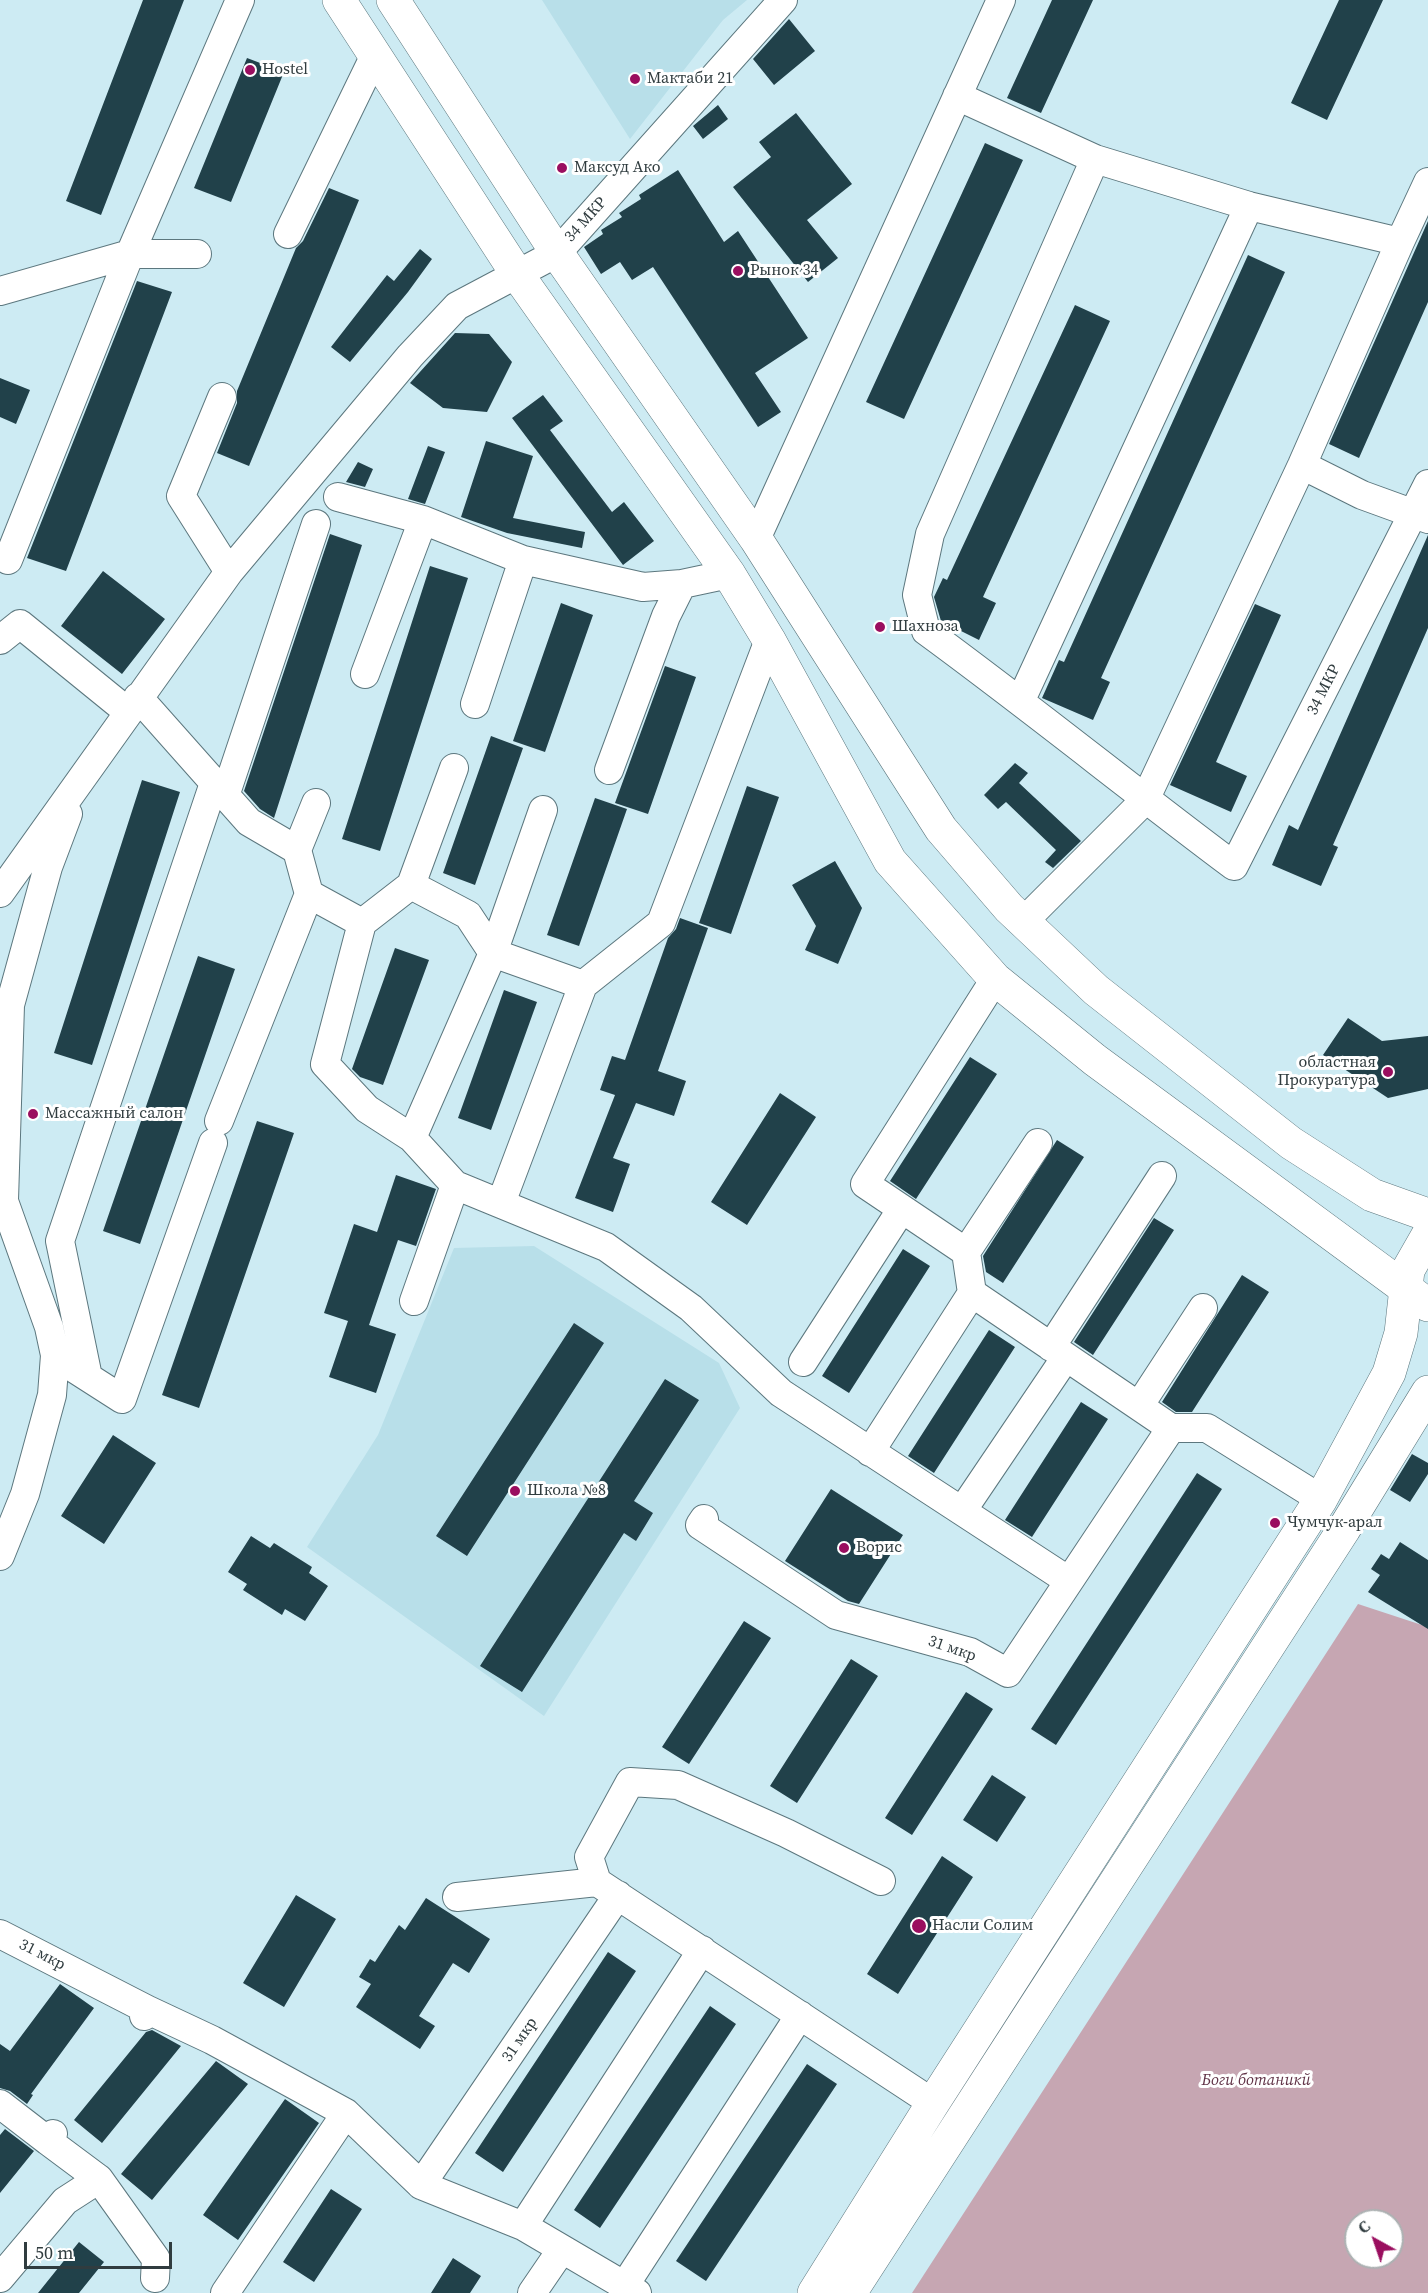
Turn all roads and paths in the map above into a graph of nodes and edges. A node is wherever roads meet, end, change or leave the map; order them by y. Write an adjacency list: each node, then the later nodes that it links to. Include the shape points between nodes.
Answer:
1 (240, 0): 14 (street)
2 (339, 0): 6 (main road)
3 (393, 0): 13 (main road)
4 (783, 0): 13 (street, 34 МКР)
5 (1001, 0): 7 (street)
6 (375, 55): 11 (street); 16 (main road)
7 (957, 96): 8 (street); 25 (street)
8 (1095, 159): 10 (street); 34 (street, via 930,534 917,595 926,631)
9 (1428, 182): 12 (street)
10 (1249, 206): 12 (street); 34 (street)
11 (288, 234)
12 (1400, 242): 19 (street)
13 (557, 253): 16 (street); 25 (main road)
14 (130, 254): 15 (street); 17 (street); 26 (street)
15 (197, 254)
16 (517, 274): 28 (street, via 457,306 410,356); 29 (main road)
17 (0, 291)
18 (222, 397): 28 (street, via 181,496)
19 (1302, 465): 22 (street, via 1362,495); 40 (street)
20 (1428, 484): 22 (street, 34 МКР)
21 (338, 497): 23 (street)
22 (1421, 516): 40 (street, 34 МКР, via 1234,866)
23 (423, 520): 27 (street); 33 (street)
24 (315, 524): 39 (street)
25 (756, 539): 47 (main road, via 941,829)
26 (8, 560)
27 (523, 560): 30 (street, via 643,587); 36 (street)
28 (229, 572): 35 (street)
29 (729, 574): 30 (street); 32 (main road)
30 (682, 584): 38 (street, via 666,616)
31 (0, 640): 35 (street, via 20,624)
32 (769, 640): 50 (main road, via 890,861); 51 (street, via 661,923)
33 (365, 674)
34 (1021, 700): 40 (street)
35 (133, 704): 39 (street); 45 (street); 56 (street, via 67,816 48,867 10,1005)
36 (475, 704)
37 (454, 768): 44 (street)
38 (609, 770)
39 (220, 790): 43 (street, via 249,822); 69 (street, via 60,1240)
40 (1145, 800): 47 (street)
41 (315, 803): 43 (street)
42 (543, 810): 49 (street)
43 (297, 850): 46 (street)
44 (411, 885): 48 (street); 49 (street, via 468,915)
45 (0, 893)
46 (309, 894): 48 (street); 69 (street, via 216,1132 122,1399)
47 (1023, 922): 59 (main road, via 1096,990 1291,1143 1372,1195)
48 (362, 923): 52 (street, via 325,1064 367,1109)
49 (493, 954): 51 (street); 52 (street)
50 (995, 980): 58 (street, via 865,1184); 63 (main road, via 1095,1060)
51 (583, 985): 57 (street)
52 (412, 1138): 55 (street)
53 (1038, 1143): 61 (street)
54 (1162, 1176): 66 (street)
55 (455, 1185): 57 (street); 64 (street)
56 (2, 1195): 67 (street, via 49,1327)
57 (501, 1203): 73 (street, via 606,1247 691,1308 781,1393)
58 (901, 1210): 61 (street); 68 (street)
59 (1428, 1215)
60 (1428, 1235): 63 (main road, via 1408,1270)
61 (966, 1252): 62 (street)
62 (972, 1293): 66 (street); 73 (street)
63 (1417, 1297): 74 (main road, via 1389,1373)
64 (414, 1300)
65 (1203, 1308): 71 (street)
66 (1058, 1352): 71 (street); 75 (street)
67 (55, 1355): 69 (street); 77 (street, via 52,1395 25,1494)
68 (803, 1362)
69 (88, 1377)
70 (1428, 1392): 98 (main road, via 1319,1568)
71 (1139, 1406): 72 (street)
72 (1171, 1428): 74 (street, via 1207,1428); 78 (street, 31 мкр)
73 (870, 1452): 75 (street)
74 (1321, 1499): 85 (main road)
75 (962, 1511): 78 (street)
76 (702, 1522): 78 (street, 31 мкр, via 836,1615 970,1652 1008,1673)
77 (0, 1556)
78 (1069, 1581)
79 (881, 1881): 80 (street, via 678,1785 630,1782 589,1857)
80 (608, 1888): 81 (street); 83 (street); 89 (street, 31 мкр)
81 (458, 1897)
82 (0, 1934): 87 (street, 31 мкр, via 146,2013 212,2040)
83 (702, 1950): 84 (street); 90 (street)
84 (800, 2015): 85 (street); 94 (street, 31 мкр)
85 (933, 2103): 97 (main road)
86 (0, 2104): 88 (street, via 51,2137)
87 (346, 2113): 89 (street, 31 мкр); 95 (street)
88 (99, 2179): 92 (street, via 65,2201); 93 (street, via 156,2259)
89 (421, 2185): 90 (street, 31 мкр)
90 (523, 2226): 91 (street, 31 мкр)
91 (562, 2249): 94 (street, 31 мкр); 96 (street)
92 (0, 2278)
93 (155, 2278)
94 (631, 2289)
95 (225, 2293)
96 (532, 2293)
97 (814, 2293)
98 (850, 2293)

